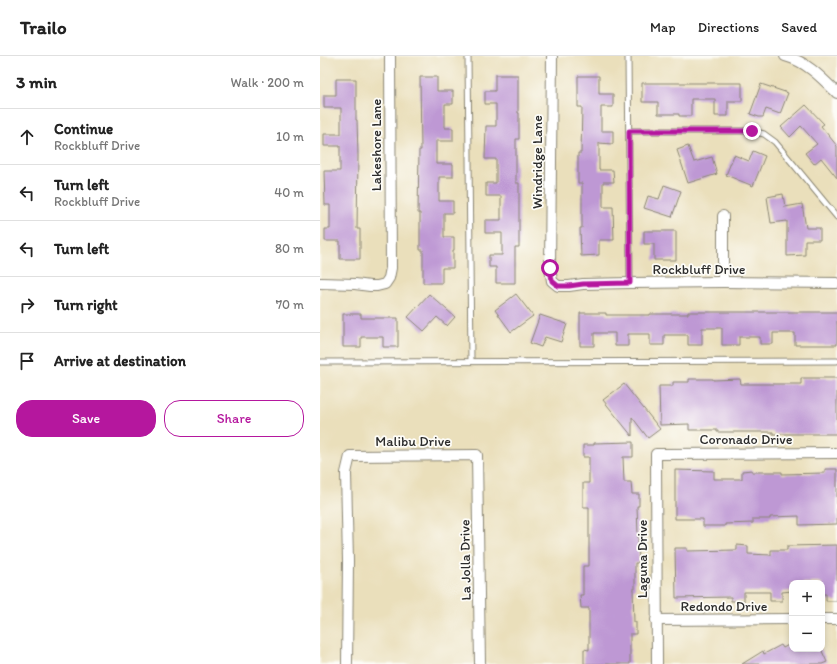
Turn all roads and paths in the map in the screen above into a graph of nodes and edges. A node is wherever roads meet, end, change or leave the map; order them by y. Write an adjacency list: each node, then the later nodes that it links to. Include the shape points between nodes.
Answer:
1 (390, 56): 12 (street, Lakeshore Lane, via 390,278 385,284 377,286)
2 (468, 56): 15 (lane)
3 (552, 56): 10 (street, Windridge Lane)
4 (628, 56): 7 (lane)
5 (785, 56): 6 (street, via 808,66)
6 (837, 93)
7 (629, 131): 9 (lane, via 752,131 764,134 775,142); 13 (lane)
8 (723, 216): 11 (street)
9 (837, 217)
10 (550, 268): 13 (street, Rockbluff Drive, via 552,281 558,286)
11 (723, 282): 13 (street, Rockbluff Drive); 14 (street, Rockbluff Drive)
12 (320, 283)
13 (630, 283)
14 (837, 283)
15 (471, 361): 16 (lane); 17 (lane)
16 (837, 361)
17 (320, 362)
18 (837, 453): 19 (street, Coronado Drive)
19 (656, 454): 24 (street, Laguna Drive)
20 (477, 455): 25 (street, Malibu Drive, via 350,456 346,473); 26 (street, La Jolla Drive)
21 (789, 619): 24 (street, Redondo Drive)
22 (825, 619): 23 (street)
23 (837, 619)
24 (656, 620): 27 (street, Laguna Drive)
25 (347, 664)
26 (480, 664)
27 (657, 664)

